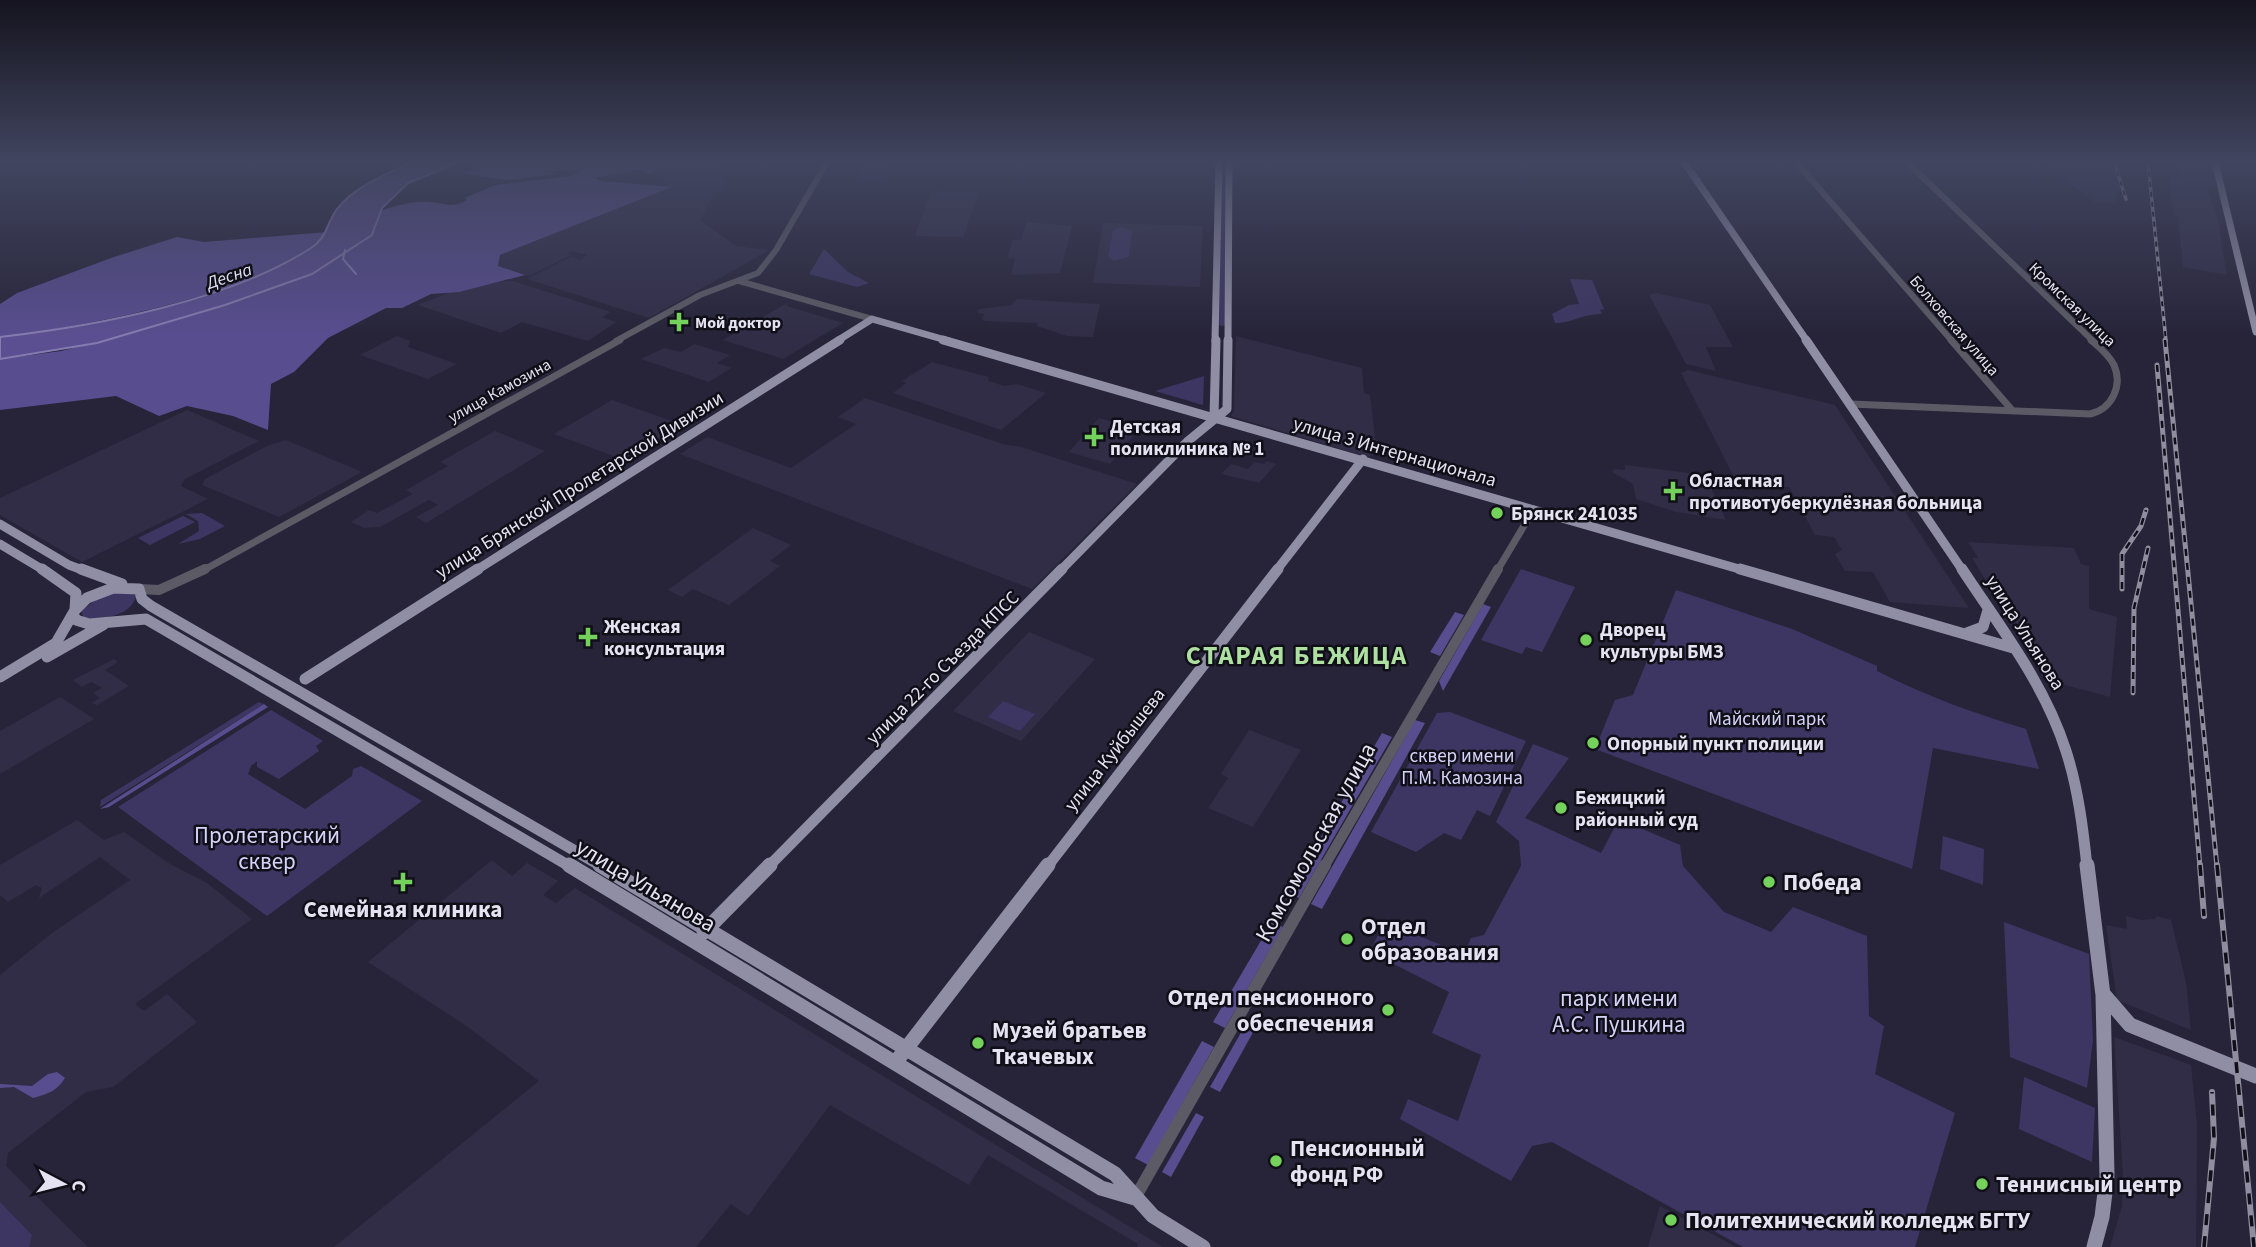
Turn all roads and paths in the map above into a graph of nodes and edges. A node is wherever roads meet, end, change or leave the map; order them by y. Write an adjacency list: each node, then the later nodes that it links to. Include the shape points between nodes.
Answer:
1 (793, 220): 8 (street)
2 (1218, 220): 13 (main road)
3 (1229, 220): 14 (main road, улица 22-го Съезда КПСС)
4 (1724, 220): 16 (main road, улица Ульянова)
5 (1847, 220): 17 (street, Болховская улица)
6 (1967, 220): 17 (street, Кромская улица, via 2112,361 2117,371 2114,397 2106,408 2093,414)
7 (2230, 220): 11 (main road)
8 (758, 273): 9 (street, улица Камозина); 10 (street)
9 (738, 281): 10 (street, улица 3 Интернационала); 23 (street, улица Камозина, via 713,288 180,583)
10 (755, 286): 12 (street, улица 3 Интернационала)
11 (2252, 307): 15 (main road)
12 (872, 319): 18 (main road, улица 3 Интернационала); 30 (main road, улица Брянской Пролетарской Дивизии)
13 (1216, 331): 14 (main road); 18 (main road)
14 (1228, 332): 18 (main road, улица 22-го Съезда КПСС, via 1227,409)
15 (2256, 332)
16 (1851, 404): 17 (street); 24 (main road, улица Ульянова)
17 (2012, 410)
18 (1214, 417): 19 (main road, улица 3 Интернационала); 32 (main road, улица 22-го Съезда КПСС)
19 (1363, 459): 20 (main road, улица 3 Интернационала); 37 (main road, улица Куйбышева)
20 (1534, 509): 27 (main road, улица 3 Интернационала); 40 (street, Комсомольская улица, via 1400,733)
21 (0, 523): 23 (main road, улица Ульянова, via 69,565)
22 (0, 544): 25 (main road, via 68,585 76,593)
23 (141, 595): 25 (main road, via 99,593); 26 (main road, via 130,612); 32 (main road, улица Ульянова)
24 (1988, 610): 27 (main road, via 1983,627); 28 (main road, улица Ульянова)
25 (74, 613): 26 (main road, via 81,623); 29 (main road, via 49,650)
26 (110, 621): 31 (main road); 33 (main road, улица Ульянова, via 146,619)
27 (1965, 634): 28 (main road, улица 3 Интернационала)
28 (2013, 648): 34 (main road, улица Ульянова, via 2048,706 2066,750 2082,822)
29 (0, 677)
30 (305, 679)
31 (0, 683)
32 (707, 929): 33 (main road, улица 22-го Съезда КПСС); 37 (main road, улица Ульянова)
33 (695, 941): 38 (main road, улица Ульянова)
34 (2103, 995): 35 (main road); 36 (main road, улица Ульянова)
35 (2129, 1024): 36 (main road); 39 (main road)
36 (2104, 1031): 42 (main road, улица Ульянова, via 2107,1176)
37 (907, 1049): 38 (main road, улица Куйбышева); 40 (main road, улица Ульянова, via 1115,1174)
38 (895, 1063): 40 (main road, улица Ульянова, via 1101,1188)
39 (2256, 1076)
40 (1135, 1198): 41 (main road, улица Ульянова, via 1153,1216)
41 (1203, 1247)
42 (2094, 1247)

